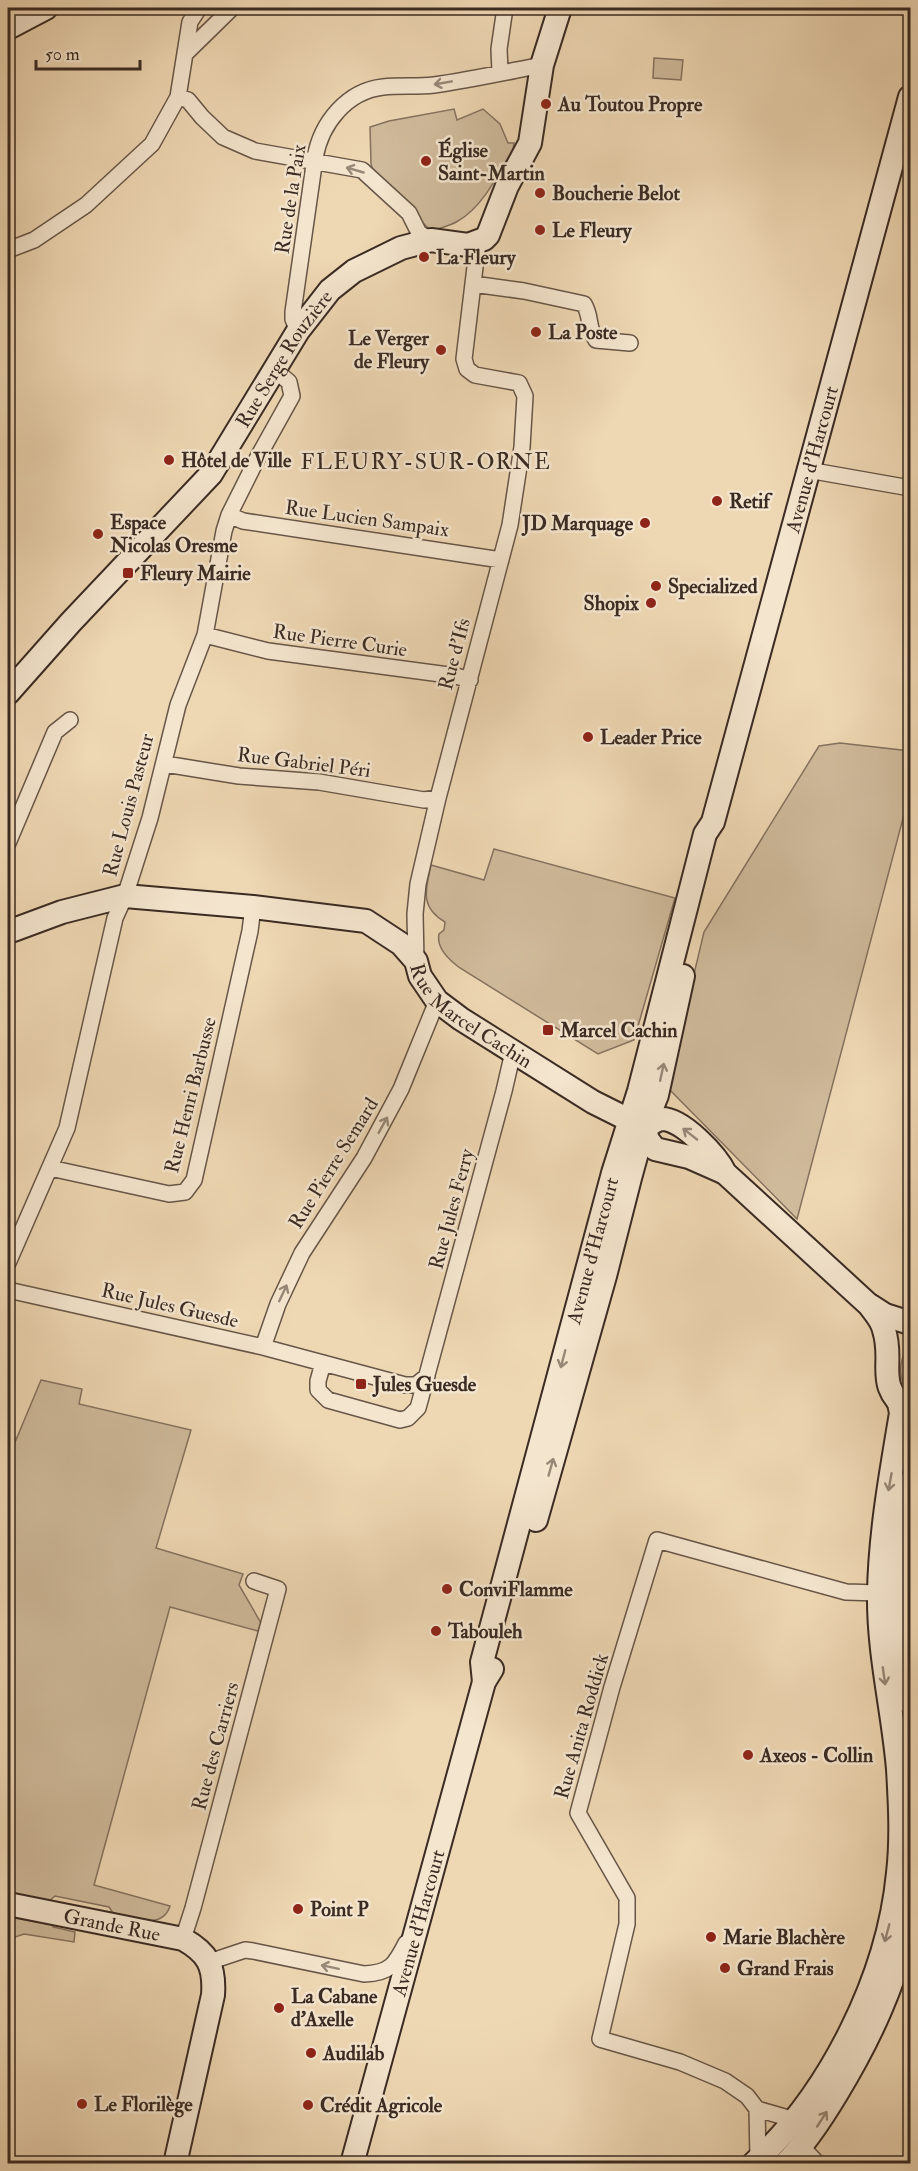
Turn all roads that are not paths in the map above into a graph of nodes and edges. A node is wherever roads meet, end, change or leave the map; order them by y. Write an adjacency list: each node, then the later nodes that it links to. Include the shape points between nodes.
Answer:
1 (46, 8): 6 (street)
2 (199, 8): 7 (street, via 190,22)
3 (232, 8): 7 (street)
4 (505, 8): 9 (street)
5 (560, 8): 8 (street)
6 (8, 28)
7 (185, 54): 10 (street)
8 (542, 65): 9 (street, Rue de la Paix); 14 (street, via 527,152 507,186 492,228)
9 (500, 72): 12 (street, Rue de la Paix, one-way to 12, via 433,85 381,87 354,96 328,121)
10 (178, 97): 12 (street, via 188,100 223,137 255,152); 15 (street, via 152,144 86,205 34,240)
11 (910, 98): 20 (street, Avenue d'Harcourt)
12 (315, 161): 13 (street, one-way to 12, via 419,233 409,213 362,170); 17 (street, Rue de la Paix, via 293,312)
13 (431, 240): 14 (street, via 468,245); 17 (street, Rue Serge Rouzière, via 382,256 348,275 324,297)
14 (478, 242): 16 (street)
15 (8, 250)
16 (473, 284): 18 (street, via 584,304 596,340); 23 (street, Rue d'Ifs, via 464,359 467,369 475,375 519,383 525,396 522,447)
17 (298, 331): 19 (street, Rue Serge Rouzière)
18 (630, 343)
19 (275, 370): 22 (street, Rue Louis Pasteur, via 290,382 292,396); 26 (street, Rue Serge Rouzière, via 205,482)
20 (808, 470): 21 (street); 37 (street, Avenue d'Harcourt, via 713,822 714,835 657,1095)
21 (910, 488)
22 (229, 515): 23 (street, Rue Lucien Sampaix, via 243,521); 24 (street, Rue Louis Pasteur)
23 (501, 560): 25 (street, Rue d'Ifs)
24 (206, 636): 25 (street, Rue Pierre Curie, via 268,651); 28 (street, Rue Louis Pasteur, via 178,705)
25 (470, 680): 29 (street, Rue d'Ifs)
26 (8, 693)
27 (70, 720): 30 (street, via 55,732)
28 (165, 764): 29 (street, Rue Gabriel Péri, via 239,776 319,782 424,800); 31 (street, Rue Louis Pasteur)
29 (438, 798): 34 (street, Rue d'Ifs, via 418,884)
30 (8, 843)
31 (125, 896): 32 (street, Rue Marcel Cachin); 33 (street, Rue Marcel Cachin, via 62,912); 38 (street, Rue Louis Pasteur, via 115,918 67,1128)
32 (252, 907): 34 (street, Rue Marcel Cachin, via 366,921 401,944); 38 (street, Rue Henri Barbusse, via 248,943 195,1180 185,1192 169,1194)
33 (8, 932)
34 (416, 961): 35 (street, Rue Marcel Cachin, via 420,976)
35 (437, 1001): 36 (street, Rue Marcel Cachin); 43 (street, Rue Pierre Semard, one-way to 35, via 302,1253 393,1106)
36 (513, 1052): 37 (street, Rue Marcel Cachin, via 593,1102); 46 (street, Rue Jules Ferry)
37 (637, 1124): 41 (street, via 655,1149 689,1157 725,1173); 51 (street, Avenue d'Harcourt, one-way to 37, via 494,1667 605,1276); 51 (street, Avenue d'Harcourt, one-way to 51, via 613,1173 482,1662)
38 (50, 1168): 39 (street, Rue Louis Pasteur)
39 (8, 1263)
40 (8, 1290): 43 (street, Rue Jules Guesde)
41 (869, 1305): 42 (street); 44 (street, via 883,1326)
42 (910, 1324): 44 (street, via 894,1341)
43 (263, 1347): 45 (street, Rue Jules Guesde)
44 (887, 1357): 47 (street, via 890,1390)
45 (323, 1363): 46 (street, Rue Jules Guesde, via 405,1385 416,1385); 46 (street, via 318,1381 322,1396 400,1420 418,1408)
46 (427, 1376)
47 (905, 1408): 50 (street, one-way to 50, via 901,1413 882,1533)
48 (910, 1482): 52 (street, via 899,1586 900,1635)
49 (254, 1581): 56 (street, Rue des Carriers, via 278,1589)
50 (879, 1593): 58 (street, Rue Anita Roddick, via 846,1592 657,1540 578,1813 627,1898 627,1924 600,2039 680,2062 725,2081 747,2096); 59 (street, one-way to 59, via 884,1678 898,1771 898,1873 891,1919 862,2006 841,2049)
51 (483, 1682): 54 (street, Avenue d'Harcourt)
52 (910, 1703)
53 (8, 1904): 56 (street, Grande Rue)
54 (417, 1921): 57 (street, one-way to 57, via 387,1970 364,1974 245,1950); 63 (street, Avenue d'Harcourt)
55 (910, 1924): 60 (street, one-way to 55, via 820,2123 872,2032 898,1968)
56 (183, 1940): 57 (street, Grande Rue, via 194,1945)
57 (209, 1962): 62 (street, via 213,1995)
58 (757, 2109): 59 (street, Rue Anita Roddick); 61 (street)
59 (795, 2120): 61 (street)
60 (801, 2146): 64 (street); 65 (street)
61 (756, 2161)
62 (174, 2163)
63 (352, 2163)
64 (784, 2163)
65 (818, 2163)

